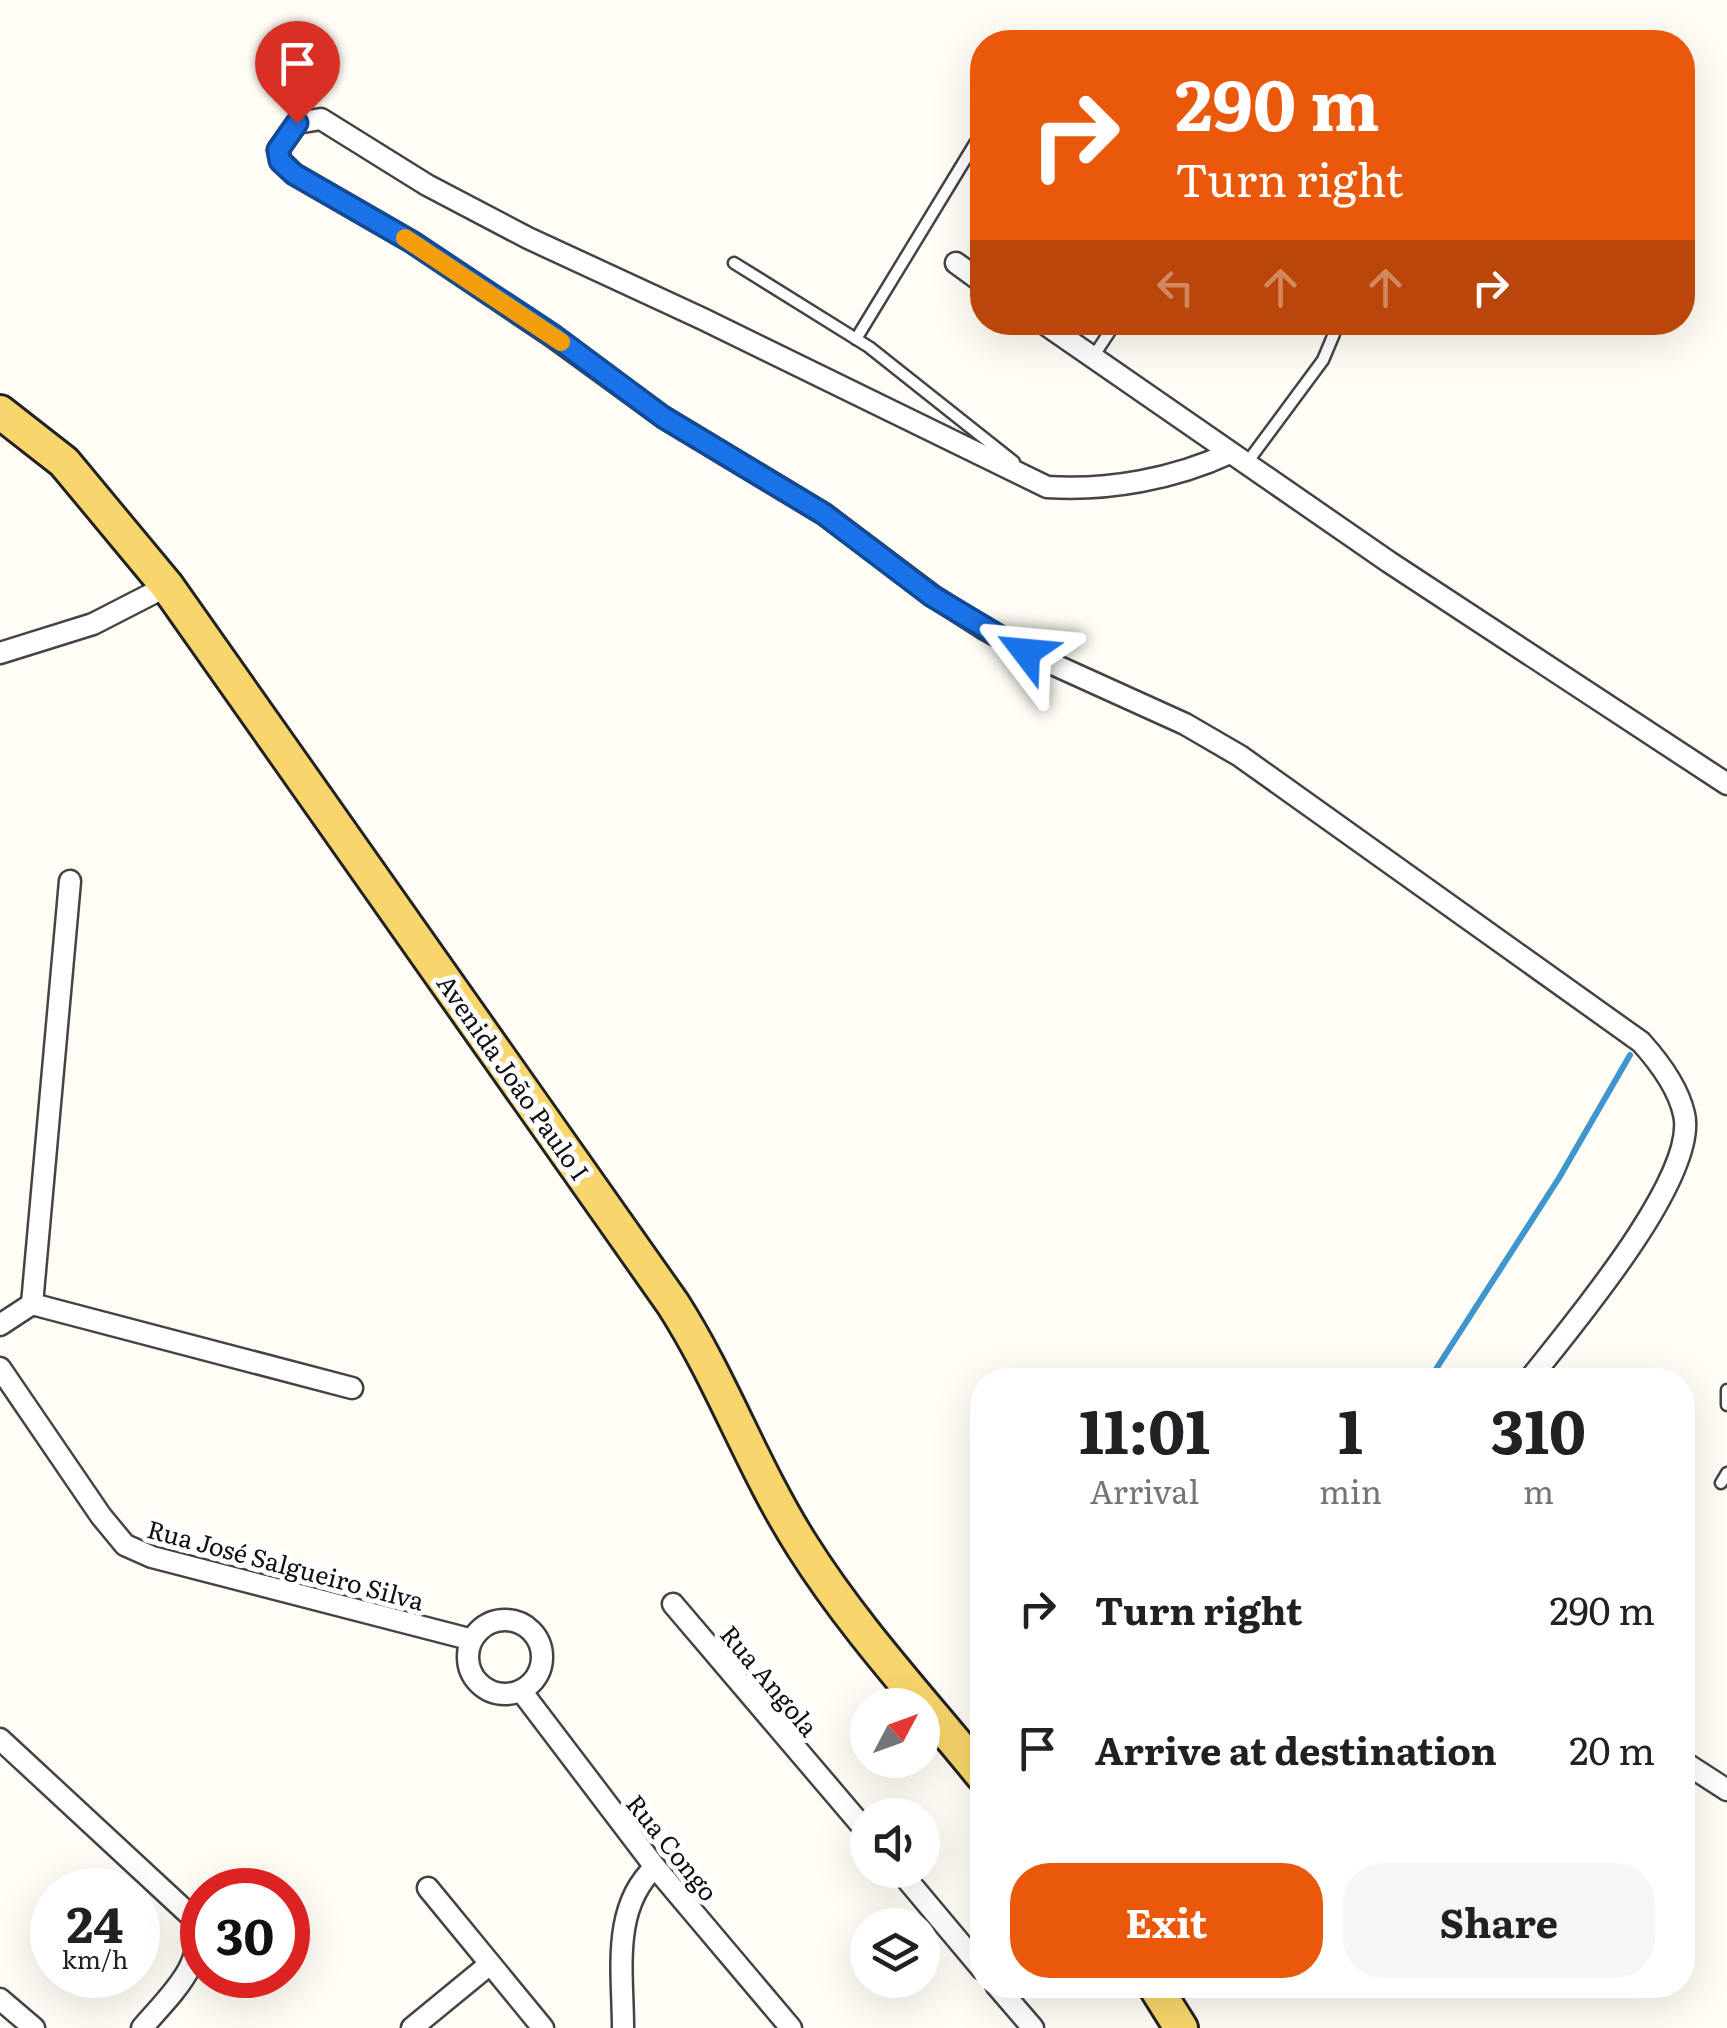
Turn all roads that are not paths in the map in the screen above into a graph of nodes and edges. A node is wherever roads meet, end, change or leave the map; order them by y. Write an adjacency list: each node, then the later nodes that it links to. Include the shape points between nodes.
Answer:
1 (970, 152): 8 (lane)
2 (734, 263): 8 (lane)
3 (956, 263): 4 (street)
4 (970, 273)
5 (1061, 335): 9 (street)
6 (1107, 335): 9 (lane)
7 (1334, 335): 11 (lane, via 1323,360)
8 (856, 338): 12 (lane)
9 (1093, 357): 11 (street)
10 (0, 412): 13 (main road, Avenida João Paulo I, via 64,462)
11 (1238, 458): 12 (street, via 1189,472); 15 (street)
12 (1046, 487): 20 (street, via 528,238 320,119 297,123 278,150 294,174 412,242 663,417 824,514 958,612 1240,756 1641,1042 1685,1115 1675,1172 1586,1309)
13 (167, 586): 14 (street, via 92,624); 28 (main road, Avenida João Paulo I, via 705,1352 804,1550)
14 (0, 654)
15 (1727, 784)
16 (70, 882): 17 (street)
17 (32, 1304): 18 (street); 21 (street)
18 (0, 1325)
19 (0, 1368): 25 (street, Rua José Salgueiro Silva, via 125,1545 152,1558)
20 (1539, 1368)
21 (352, 1388)
22 (1727, 1390): 23 (lane)
23 (1727, 1405)
24 (673, 1604): 31 (street, Rua Angola)
25 (470, 1639): 26 (street, via 476,1677 489,1692); 26 (street, via 492,1620 530,1630 543,1661)
26 (522, 1692): 32 (street, Rua Congo)
27 (0, 1739): 41 (street, via 192,1918 198,1950)
28 (970, 1761)
29 (1695, 1769): 30 (street)
30 (1727, 1790)
31 (850, 1812)
32 (655, 1867): 44 (street, via 628,1903); 45 (street, Rua Congo)
33 (428, 1888): 36 (street)
34 (914, 1888): 35 (street)
35 (970, 1954)
36 (490, 1964): 42 (street); 43 (street)
37 (1007, 1998): 46 (street)
38 (1162, 1998): 47 (main road)
39 (0, 1999): 40 (street)
40 (34, 2028)
41 (142, 2028)
42 (412, 2028)
43 (543, 2028)
44 (622, 2028)
45 (790, 2028)
46 (1033, 2028)
47 (1181, 2028)

